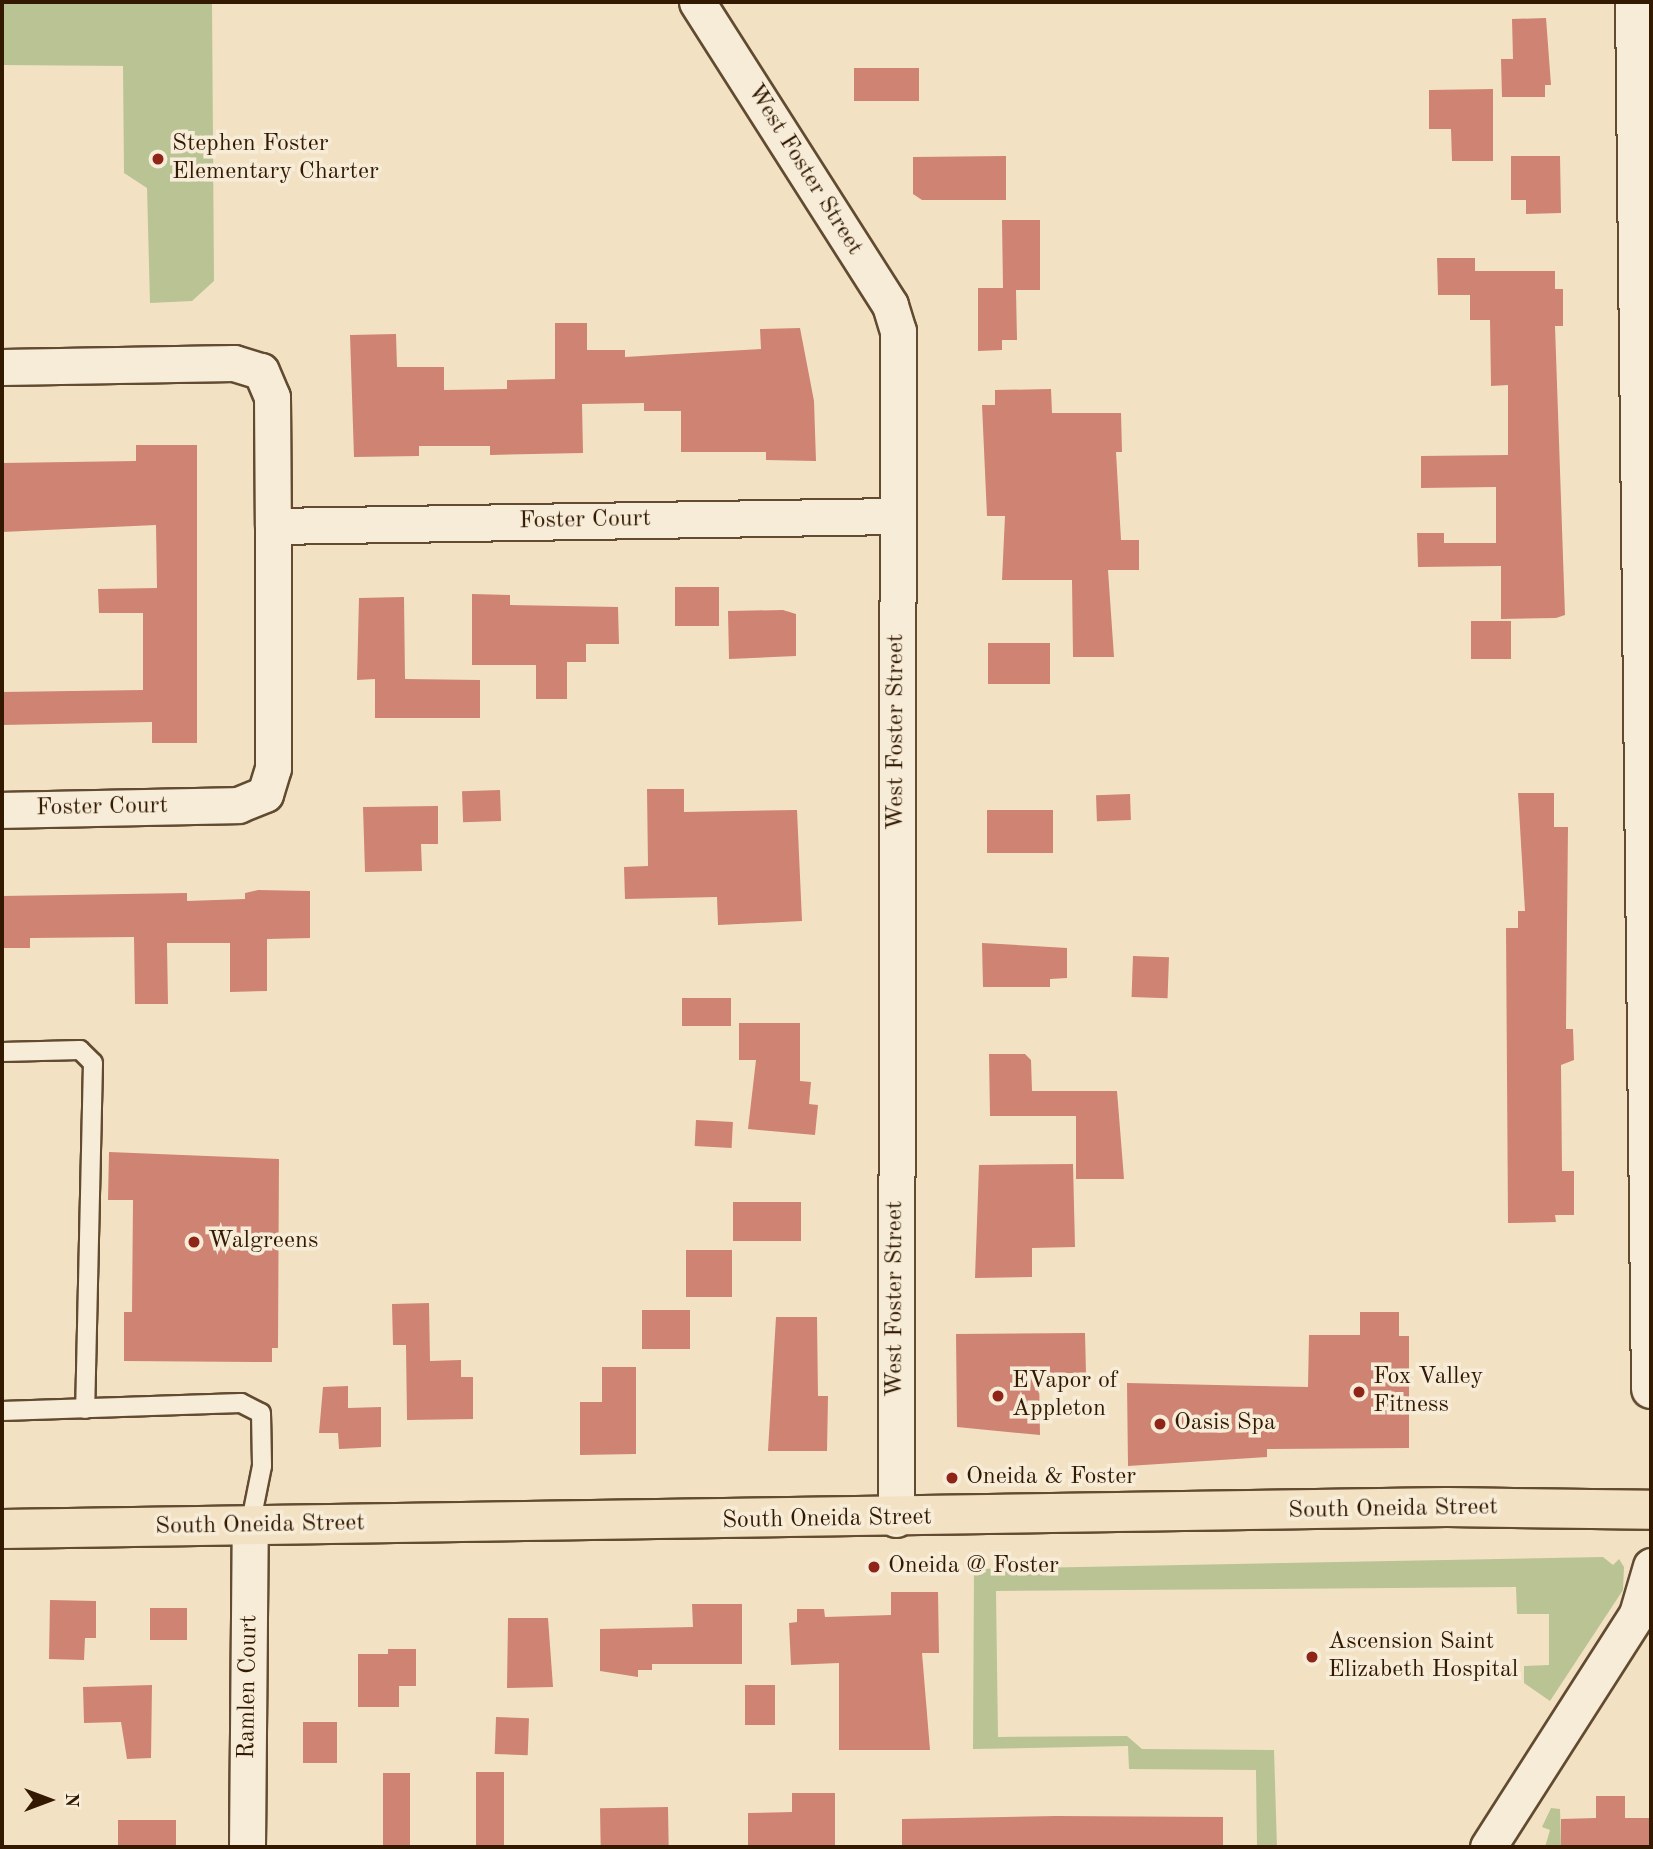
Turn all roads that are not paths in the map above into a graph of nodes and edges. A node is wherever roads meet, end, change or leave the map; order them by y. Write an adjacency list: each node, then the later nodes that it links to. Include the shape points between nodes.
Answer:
1 (697, 2): 4 (street, West Foster Street, via 890,305 899,354)
2 (1635, 2): 6 (street)
3 (2, 367): 5 (street, Foster Court, via 234,363 261,371 272,397)
4 (897, 516): 5 (street, Foster Court); 15 (street, West Foster Street)
5 (273, 526): 7 (street, Foster Court, via 273,768 265,794 238,805)
6 (1647, 677): 8 (street)
7 (2, 810)
8 (1649, 970): 9 (street)
9 (1649, 1025): 11 (street)
10 (2, 1052): 12 (lane, via 80,1050 93,1063)
11 (1651, 1389)
12 (85, 1409): 13 (lane); 16 (lane, via 241,1403 261,1413 262,1466)
13 (2, 1411)
14 (1651, 1510): 15 (main road, South Oneida Street, via 1447,1507)
15 (896, 1519): 16 (main road, South Oneida Street)
16 (250, 1526): 17 (main road, South Oneida Street); 19 (street, Ramlen Court)
17 (2, 1529)
18 (1651, 1566): 20 (street, via 1637,1614)
19 (247, 1847)
20 (1488, 1847)

